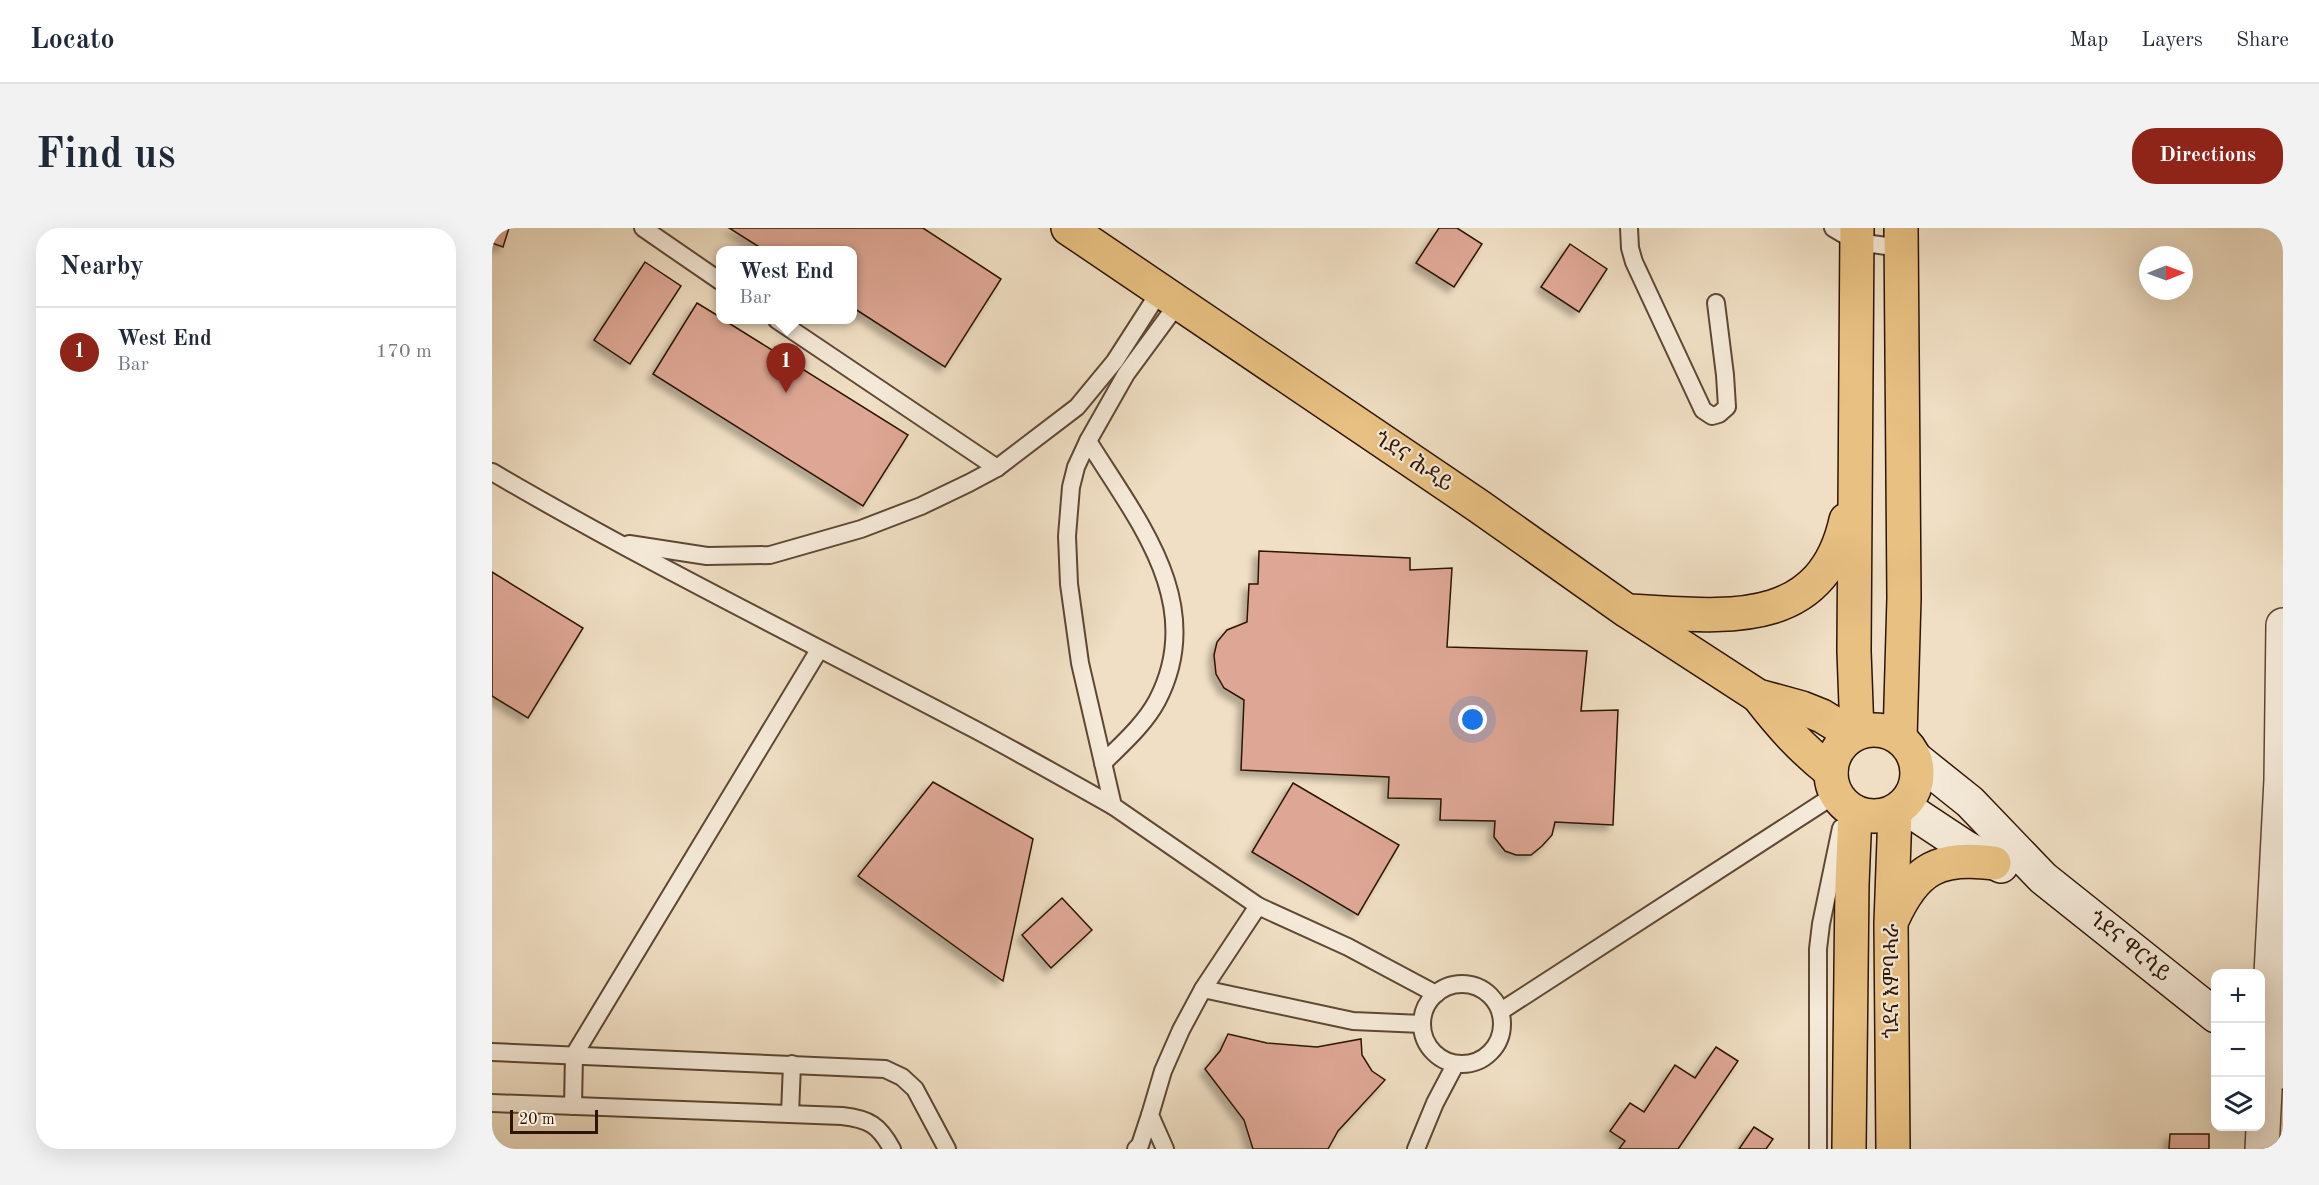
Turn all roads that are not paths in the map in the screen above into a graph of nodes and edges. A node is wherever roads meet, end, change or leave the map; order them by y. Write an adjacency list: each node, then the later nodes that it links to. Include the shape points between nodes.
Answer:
1 (643, 228): 6 (lane)
2 (1068, 228): 7 (main road, ጎደና ሕዳይ)
3 (1629, 228): 8 (lane, via 1634,262 1703,410 1712,416 1726,406 1727,397)
4 (1849, 233): 5 (lane); 13 (main road)
5 (1901, 238): 20 (main road)
6 (716, 277)
7 (1169, 296): 10 (lane); 11 (lane, via 1077,407); 15 (main road, ጎደና ሕዳይ)
8 (1716, 303)
9 (783, 324): 11 (lane)
10 (1088, 441): 21 (lane, via 1071,487 1069,584 1080,663); 21 (lane, via 1149,540 1164,571 1175,614 1168,672 1157,701)
11 (996, 468): 14 (lane, via 921,506 861,529 770,555 706,556)
12 (495, 480): 14 (lane)
13 (1854, 483): 15 (main road, via 1843,537 1829,568 1809,588 1778,607 1717,615); 19 (main road)
14 (616, 542): 17 (lane)
15 (1627, 611): 18 (main road, ጎደና ሕዳይ)
16 (2283, 625): 22 (main road)
17 (819, 650): 24 (lane); 36 (lane)
18 (1758, 696): 19 (main road, via 1803,708); 23 (main road)
19 (1855, 734): 20 (main road, via 1879,730); 23 (main road, via 1841,745 1834,758)
20 (1907, 748): 25 (main road, via 1918,775 1914,792); 27 (main road, via 1971,802)
21 (1103, 763): 24 (lane)
22 (2282, 779): 37 (main road)
23 (1842, 796): 25 (main road, via 1868,816 1882,816); 32 (lane); 49 (lane, via 1818,949); 50 (main road, ጎደና እምባሓራ, via 1852,884)
24 (1113, 806): 28 (lane)
25 (1899, 809): 26 (main road); 29 (main road, ጎደና እምባሓራ)
26 (1994, 863): 27 (main road); 29 (main road, via 1959,862 1933,868 1910,887)
27 (2043, 878): 33 (main road, ጎደና ዋርሳይ)
28 (1258, 906): 30 (lane); 31 (lane, via 1348,947)
29 (1891, 923): 51 (main road, ጎደና እምባሓራ)
30 (1203, 989): 34 (lane, via 1353,1021); 43 (lane, via 1163,1071)
31 (1436, 994): 32 (lane, via 1446,987 1473,985 1485,991); 34 (lane)
32 (1501, 1011): 39 (lane, via 1502,1035 1489,1056 1479,1062)
33 (2211, 1012)
34 (1422, 1024): 39 (lane, via 1426,1042 1438,1057)
35 (492, 1052): 36 (lane)
36 (574, 1055): 38 (lane); 41 (lane)
37 (2270, 1061): 52 (main road)
38 (792, 1064): 42 (lane); 45 (lane, via 885,1069 902,1077 915,1089)
39 (1455, 1065): 48 (lane)
40 (492, 1103): 41 (lane)
41 (573, 1106): 42 (lane)
42 (790, 1114): 44 (lane, via 859,1118 883,1132)
43 (1150, 1115): 46 (lane); 47 (lane)
44 (892, 1149)
45 (947, 1149)
46 (1136, 1149)
47 (1165, 1149)
48 (1416, 1149)
49 (1818, 1149)
50 (1849, 1149)
51 (1893, 1149)
52 (2262, 1149)

